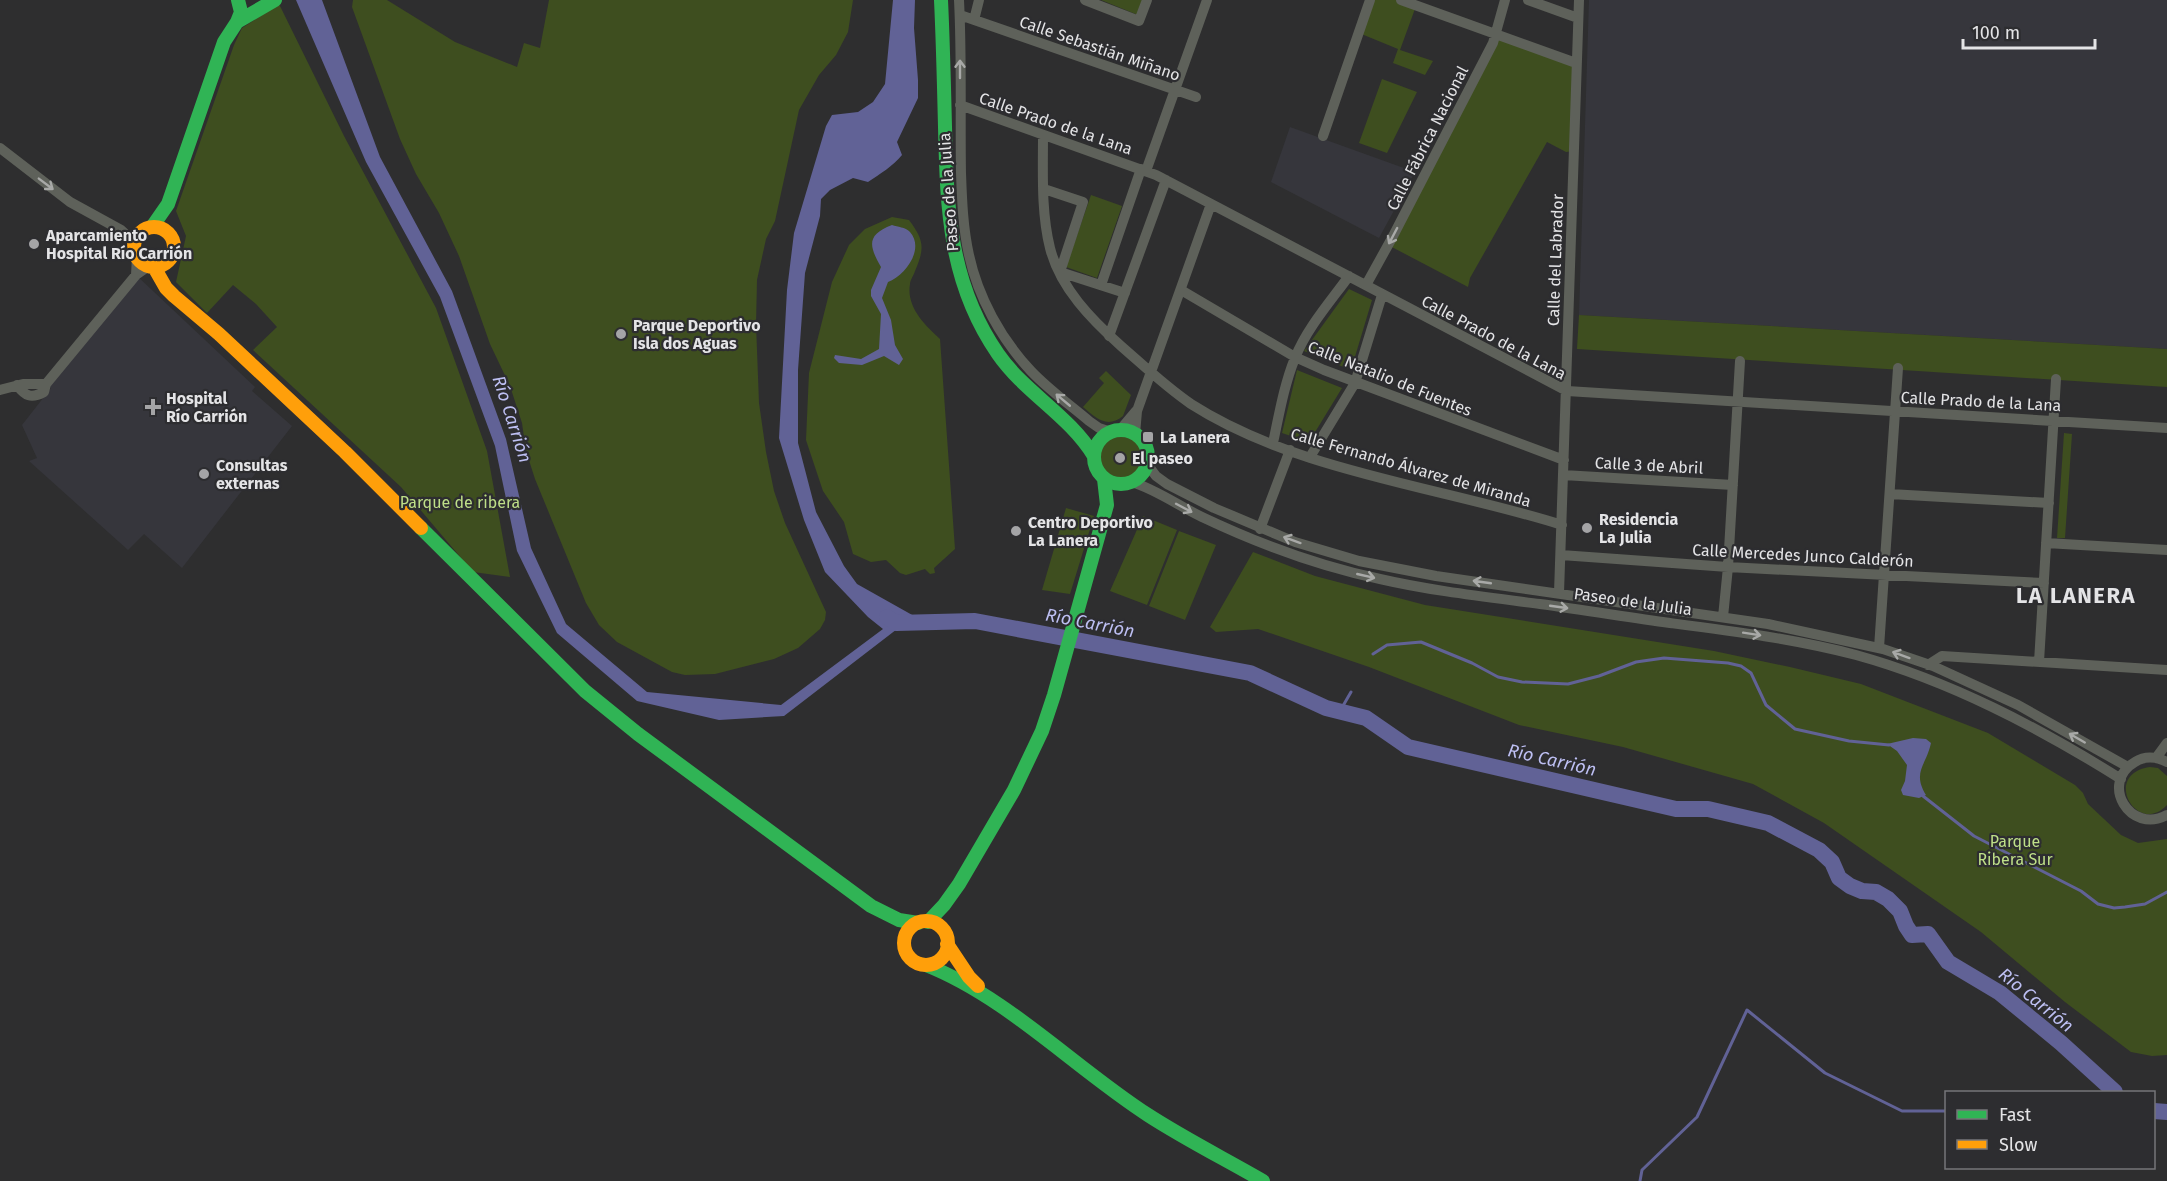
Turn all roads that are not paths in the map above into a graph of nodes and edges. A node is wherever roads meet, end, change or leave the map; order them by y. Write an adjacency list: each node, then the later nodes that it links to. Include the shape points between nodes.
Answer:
1 (238, 0): 19 (main road, via 241,12)
2 (246, 0): 14 (main road)
3 (941, 0): 61 (main road, Paseo de la Julia, via 949,231 961,283 984,333 1006,364)
4 (959, 0): 16 (street, Paseo de la Julia)
5 (979, 0): 18 (street)
6 (1147, 0): 13 (street, via 1139,21)
7 (1207, 0): 22 (street)
8 (1370, 0): 26 (street)
9 (1401, 0): 15 (street)
10 (1505, 0): 20 (street, Calle Fábrica Nacional)
11 (1528, 0): 17 (street)
12 (1579, 0): 17 (street, Calle del Labrador)
13 (1090, 1)
14 (270, 2): 19 (main road)
15 (1432, 5): 20 (street)
16 (960, 15): 18 (street, Calle Sebastián Miñano); 24 (street, Paseo de la Julia, one-way to 16)
17 (1578, 18): 21 (street, Calle del Labrador)
18 (974, 20): 22 (street, Calle Sebastián Miñano)
19 (237, 22): 31 (main road, via 218,57)
20 (1496, 35): 21 (street); 41 (street, Calle Fábrica Nacional, one-way to 41)
21 (1576, 63): 53 (street, Calle del Labrador)
22 (1175, 90): 23 (street, Calle Sebastián Miñano); 28 (street)
23 (1196, 97)
24 (960, 105): 25 (street, Calle Prado de la Lana); 59 (street, Paseo de la Julia, one-way to 24, via 1089,422 1031,371 979,290 964,231)
25 (1043, 135): 28 (street, Calle Prado de la Lana); 30 (street, Calle Fernando Álvarez de Miranda)
26 (1323, 136)
27 (0, 148): 35 (street, one-way to 35, via 70,202 121,230)
28 (1143, 170): 29 (street, Calle Prado de la Lana); 40 (street)
29 (1166, 180): 32 (street, Calle Prado de la Lana); 43 (street)
30 (1044, 189): 37 (street, Calle Fernando Álvarez de Miranda, via 1050,249); 37 (street, via 1083,202)
31 (168, 204): 33 (main road); 34 (main road)
32 (1211, 204): 39 (street, Calle Prado de la Lana); 42 (street)
33 (152, 227): 34 (main road); 35 (main road, via 141,232)
34 (167, 231): 36 (main road, via 174,247 171,258)
35 (136, 250): 36 (main road, via 140,261); 38 (street)
36 (157, 265): 38 (street); 96 (main road, via 166,288 345,452 585,691)
37 (1060, 272): 40 (street); 45 (street, Calle Fernando Álvarez de Miranda, via 1079,304)
38 (136, 275): 52 (street, via 46,384)
39 (1349, 276): 41 (street, Calle Prado de la Lana); 46 (street)
40 (1101, 285): 43 (street)
41 (1366, 285): 44 (street, Calle Prado de la Lana)
42 (1181, 290): 46 (street, Calle Natalio de Fuentes); 49 (street)
43 (1125, 293): 45 (street)
44 (1382, 295): 51 (street); 53 (street, Calle Prado de la Lana)
45 (1109, 336): 49 (street, Calle Fernando Álvarez de Miranda)
46 (1295, 357): 51 (street, Calle Natalio de Fuentes); 62 (street)
47 (1740, 361): 54 (street)
48 (1898, 368): 56 (street)
49 (1150, 372): 55 (street); 62 (street, Calle Fernando Álvarez de Miranda, via 1191,404)
50 (2056, 379): 57 (street)
51 (1355, 383): 65 (street); 66 (street, Calle Natalio de Fuentes)
52 (0, 390)
53 (1567, 391): 54 (street, Calle Prado de la Lana); 66 (street, Calle del Labrador)
54 (1738, 402): 56 (street, Calle Prado de la Lana); 71 (street)
55 (1137, 411): 59 (street); 60 (street)
56 (1896, 412): 57 (street, Calle Prado de la Lana); 72 (street)
57 (2053, 421): 58 (street, Calle Prado de la Lana); 73 (street)
58 (2167, 428)
59 (1110, 434): 60 (main road); 61 (main road, Paseo de la Julia, via 1090,439); 64 (main road, via 1096,446)
60 (1135, 434): 67 (main road, via 1146,447)
61 (1080, 435): 64 (main road, Paseo de la Julia)
62 (1273, 443): 63 (street, Calle Fernando Álvarez de Miranda)
63 (1290, 450): 65 (street, Calle Fernando Álvarez de Miranda); 76 (street)
64 (1094, 456): 69 (main road, via 1095,466)
65 (1310, 457): 75 (street, Calle Fernando Álvarez de Miranda)
66 (1564, 460): 68 (street, Calle del Labrador)
67 (1147, 464): 70 (main road, via 1142,475); 76 (street, Paseo de la Julia, via 1167,484)
68 (1563, 475): 71 (street, Calle 3 de Abril); 75 (street, Calle del Labrador)
69 (1104, 479): 70 (main road); 74 (main road)
70 (1126, 483): 74 (main road); 93 (street, Paseo de la Julia, one-way to 93, via 1147,487 1268,545 1351,573 1485,597 1753,634 1890,665 1994,708)
71 (1733, 485): 80 (street)
72 (1890, 494): 73 (street); 81 (street)
73 (2049, 503): 77 (street)
74 (1107, 505): 95 (main road, via 1042,731 1023,773)
75 (1562, 525): 79 (street, Calle del Labrador)
76 (1260, 528): 83 (street, Paseo de la Julia, one-way to 76, via 1359,561)
77 (2046, 543): 78 (street); 82 (street)
78 (2167, 550)
79 (1561, 555): 80 (street, Calle Mercedes Junco Calderón); 83 (street, Calle del Labrador)
80 (1728, 567): 81 (street, Calle Mercedes Junco Calderón); 84 (street)
81 (1884, 574): 82 (street, Calle Mercedes Junco Calderón); 85 (street)
82 (2044, 583): 86 (street)
83 (1559, 593): 84 (street, Paseo de la Julia)
84 (1723, 617): 85 (street, Paseo de la Julia)
85 (1879, 648): 87 (street, Paseo de la Julia, one-way to 85)
86 (2039, 662): 87 (street, via 1942,656); 88 (street)
87 (1928, 664): 92 (street, Paseo de la Julia, one-way to 87, via 2018,705)
88 (2167, 670)
89 (2167, 742): 90 (street)
90 (2156, 758): 91 (street); 92 (street, via 2141,759)
91 (2167, 762)
92 (2128, 766): 93 (street)
93 (2121, 779): 94 (street, via 2119,794 2133,815 2154,820)
94 (2167, 815)
95 (959, 884): 97 (main road, via 944,905); 98 (main road)
96 (871, 906): 97 (main road, via 904,922); 99 (main road)
97 (923, 922): 98 (main road, via 939,926); 99 (main road, via 907,932)
98 (947, 939): 100 (main road, via 943,956); 101 (main road, via 969,977)
99 (904, 946): 100 (main road, via 912,961)
100 (926, 965): 101 (main road)
101 (992, 1001): 102 (main road, via 1148,1115)
102 (1263, 1181)

